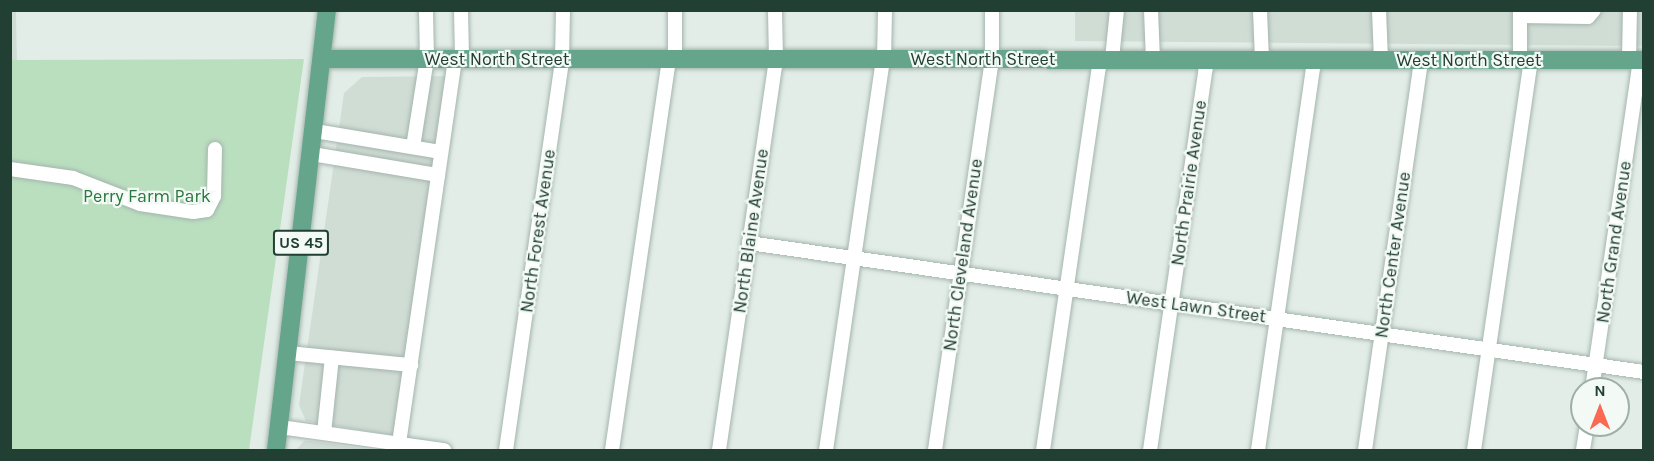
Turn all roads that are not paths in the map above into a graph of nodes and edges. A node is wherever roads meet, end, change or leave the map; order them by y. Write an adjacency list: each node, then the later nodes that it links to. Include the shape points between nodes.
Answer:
1 (327, 10): 17 (main road, US 45)
2 (426, 10): 18 (street)
3 (461, 10): 19 (street)
4 (563, 10): 20 (street, North Forest Avenue)
5 (675, 10): 21 (street)
6 (775, 10): 22 (street, North Blaine Avenue)
7 (885, 10): 23 (street)
8 (992, 10): 29 (street, North Cleveland Avenue)
9 (1117, 10): 24 (street)
10 (1151, 10): 25 (street)
11 (1260, 10): 27 (street)
12 (1379, 10): 30 (street)
13 (1594, 10): 16 (street, via 1588,17)
14 (1630, 10): 33 (street, North Grand Avenue)
15 (1520, 13): 16 (street); 32 (street)
16 (1562, 14)
17 (323, 59): 18 (main road, West North Street); 34 (main road, US 45)
18 (427, 59): 19 (main road, West North Street); 35 (street)
19 (458, 59): 20 (main road, West North Street); 37 (street)
20 (562, 59): 21 (main road, West North Street); 61 (street, North Forest Avenue)
21 (672, 59): 22 (main road, West North Street); 62 (street)
22 (776, 59): 23 (main road, West North Street); 41 (street, North Blaine Avenue)
23 (884, 59): 29 (main road, West North Street); 42 (street)
24 (1106, 59): 25 (main road, West North Street); 29 (main road, West North Street); 44 (street)
25 (1153, 59): 26 (main road, West North Street)
26 (1207, 59): 27 (main road, West North Street); 45 (street, North Prairie Avenue)
27 (1262, 59): 28 (main road, West North Street)
28 (1314, 59): 30 (main road, West North Street); 46 (street)
29 (992, 60): 43 (street, North Cleveland Avenue)
30 (1381, 60): 31 (main road, West North Street)
31 (1421, 60): 32 (main road, West North Street); 47 (street, North Center Avenue)
32 (1525, 60): 33 (main road, West North Street); 48 (street)
33 (1638, 60): 52 (street, North Grand Avenue)
34 (315, 131): 35 (street); 38 (main road, US 45)
35 (413, 147): 37 (street)
36 (216, 148): 39 (street, via 214,195 207,210 193,212 140,204 73,178)
37 (441, 152): 40 (street)
38 (312, 154): 40 (street); 49 (main road, US 45)
39 (10, 170)
40 (438, 175): 51 (street)
41 (749, 243): 42 (street, West Lawn Street); 63 (street, North Blaine Avenue)
42 (854, 258): 43 (street, West Lawn Street); 64 (street)
43 (961, 273): 44 (street, West Lawn Street); 65 (street, North Cleveland Avenue)
44 (1066, 288): 45 (street, West Lawn Street); 66 (street)
45 (1172, 304): 46 (street, West Lawn Street); 67 (street, North Prairie Avenue)
46 (1277, 319): 47 (street, West Lawn Street); 68 (street)
47 (1381, 334): 48 (street, West Lawn Street); 69 (street, North Center Avenue)
48 (1489, 350): 52 (street, West Lawn Street); 70 (street)
49 (288, 353): 50 (street); 55 (main road, US 45)
50 (332, 357): 51 (street); 56 (street)
51 (411, 365): 58 (street)
52 (1595, 365): 53 (street, West Lawn Street); 54 (street, North Grand Avenue)
53 (1644, 372)
54 (1594, 377)
55 (280, 427): 56 (street); 59 (main road, US 45)
56 (324, 433): 57 (street)
57 (369, 445): 58 (street)
58 (399, 447): 60 (street)
59 (276, 450)
60 (444, 450)
61 (506, 450)
62 (612, 450)
63 (720, 450)
64 (826, 450)
65 (935, 450)
66 (1043, 450)
67 (1150, 450)
68 (1258, 450)
69 (1365, 450)
70 (1474, 450)

